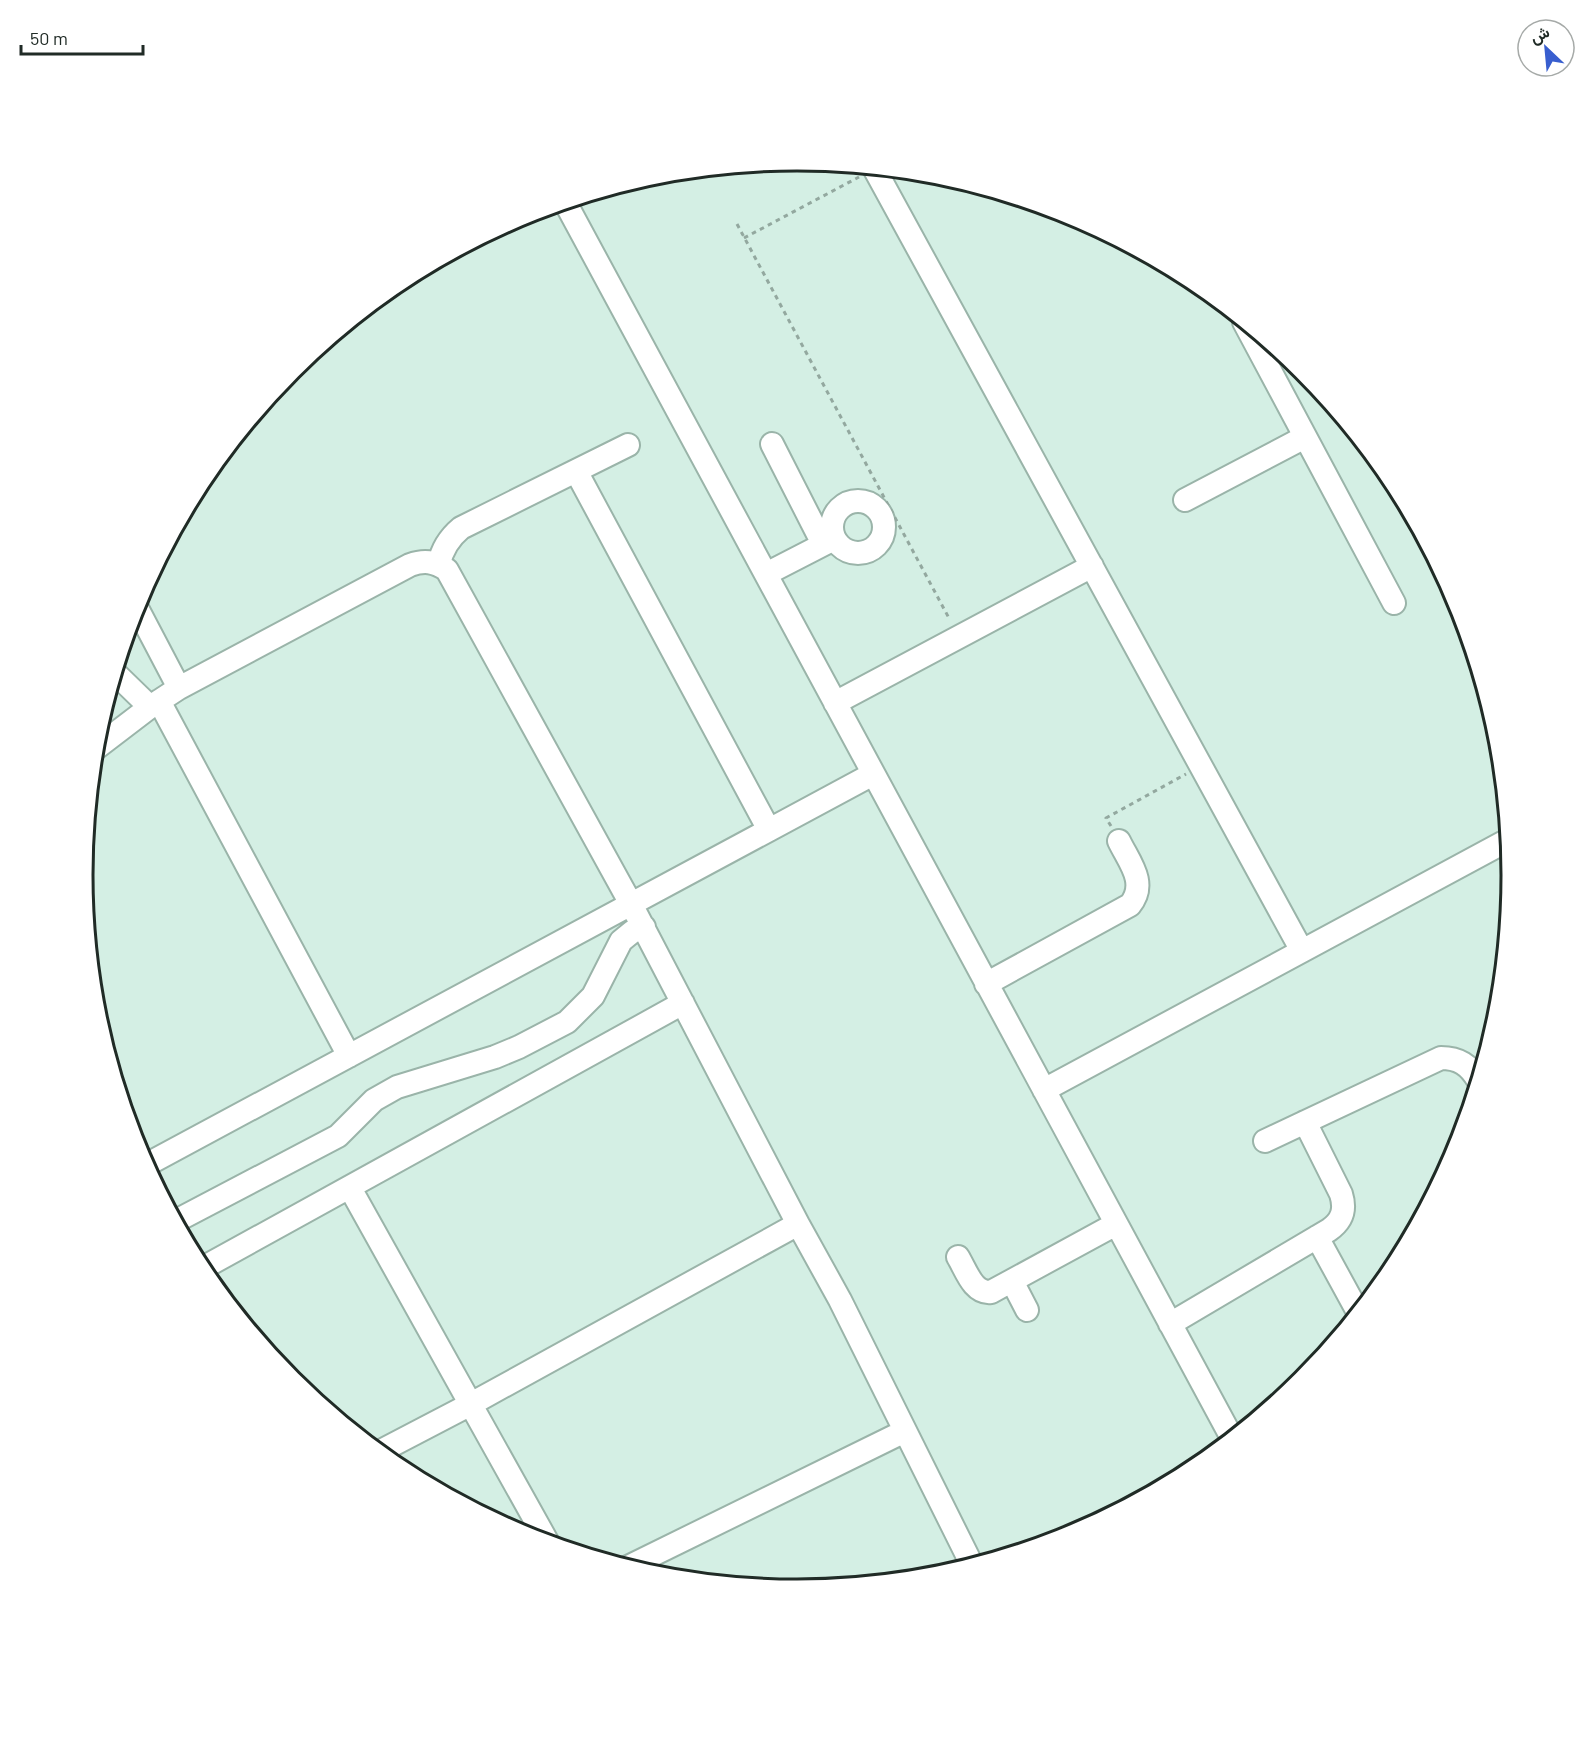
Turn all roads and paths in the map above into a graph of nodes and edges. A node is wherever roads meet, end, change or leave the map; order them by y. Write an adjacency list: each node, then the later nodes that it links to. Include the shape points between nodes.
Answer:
1 (862, 175): 5 (path)
2 (878, 176): 15 (lane)
3 (569, 209): 16 (lane)
4 (737, 224): 5 (path)
5 (744, 238): 12 (path)
6 (1253, 339): 7 (lane)
7 (1305, 437): 11 (lane); 17 (lane)
8 (772, 444): 13 (lane)
9 (628, 446): 10 (lane)
10 (576, 471): 14 (lane, via 461,528 448,540); 27 (lane)
11 (1185, 500)
12 (887, 512): 13 (lane, via 864,500 846,503 834,515); 13 (lane, via 882,538 864,553 852,553); 19 (path)
13 (828, 541): 16 (lane)
14 (439, 564): 21 (lane, via 419,562 410,566); 30 (lane, via 453,579)
15 (1092, 566): 19 (lane); 25 (lane)
16 (766, 574): 23 (lane)
17 (1394, 603)
18 (142, 618): 21 (lane)
19 (959, 637): 23 (lane)
20 (121, 678): 22 (lane)
21 (179, 688): 22 (lane)
22 (154, 704): 24 (lane); 35 (lane)
23 (835, 704): 26 (lane)
24 (107, 740)
25 (1201, 765): 28 (path, via 1106,818); 32 (lane)
26 (873, 774): 27 (lane); 33 (lane)
27 (769, 830): 30 (lane)
28 (1119, 841): 33 (lane, via 1139,886 1130,905)
29 (1500, 844): 32 (lane)
30 (632, 904): 31 (lane); 35 (lane)
31 (644, 927): 34 (lane); 42 (lane, via 621,941 594,996 557,1029 495,1056 385,1093 338,1136)
32 (1302, 951): 37 (lane)
33 (986, 984): 37 (lane)
34 (683, 1003): 41 (lane); 43 (lane)
35 (349, 1056): 40 (lane)
36 (1473, 1072): 38 (lane, via 1461,1061 1441,1058)
37 (1044, 1090): 44 (lane)
38 (1305, 1122): 39 (lane); 45 (lane, via 1344,1202 1341,1219)
39 (1265, 1141)
40 (154, 1160)
41 (351, 1188): 47 (lane); 52 (lane)
42 (182, 1218)
43 (798, 1224): 52 (lane); 53 (lane)
44 (1116, 1224): 48 (lane); 51 (lane)
45 (1317, 1237): 49 (lane); 51 (lane)
46 (958, 1257): 48 (lane, via 982,1292 991,1292)
47 (211, 1264)
48 (1012, 1281): 50 (lane)
49 (1355, 1306)
50 (1028, 1310)
51 (1170, 1324): 54 (lane)
52 (471, 1404): 55 (lane); 56 (lane)
53 (905, 1431): 57 (lane); 58 (lane)
54 (1229, 1432)
55 (388, 1447)
56 (541, 1530)
57 (968, 1557)
58 (641, 1561)

